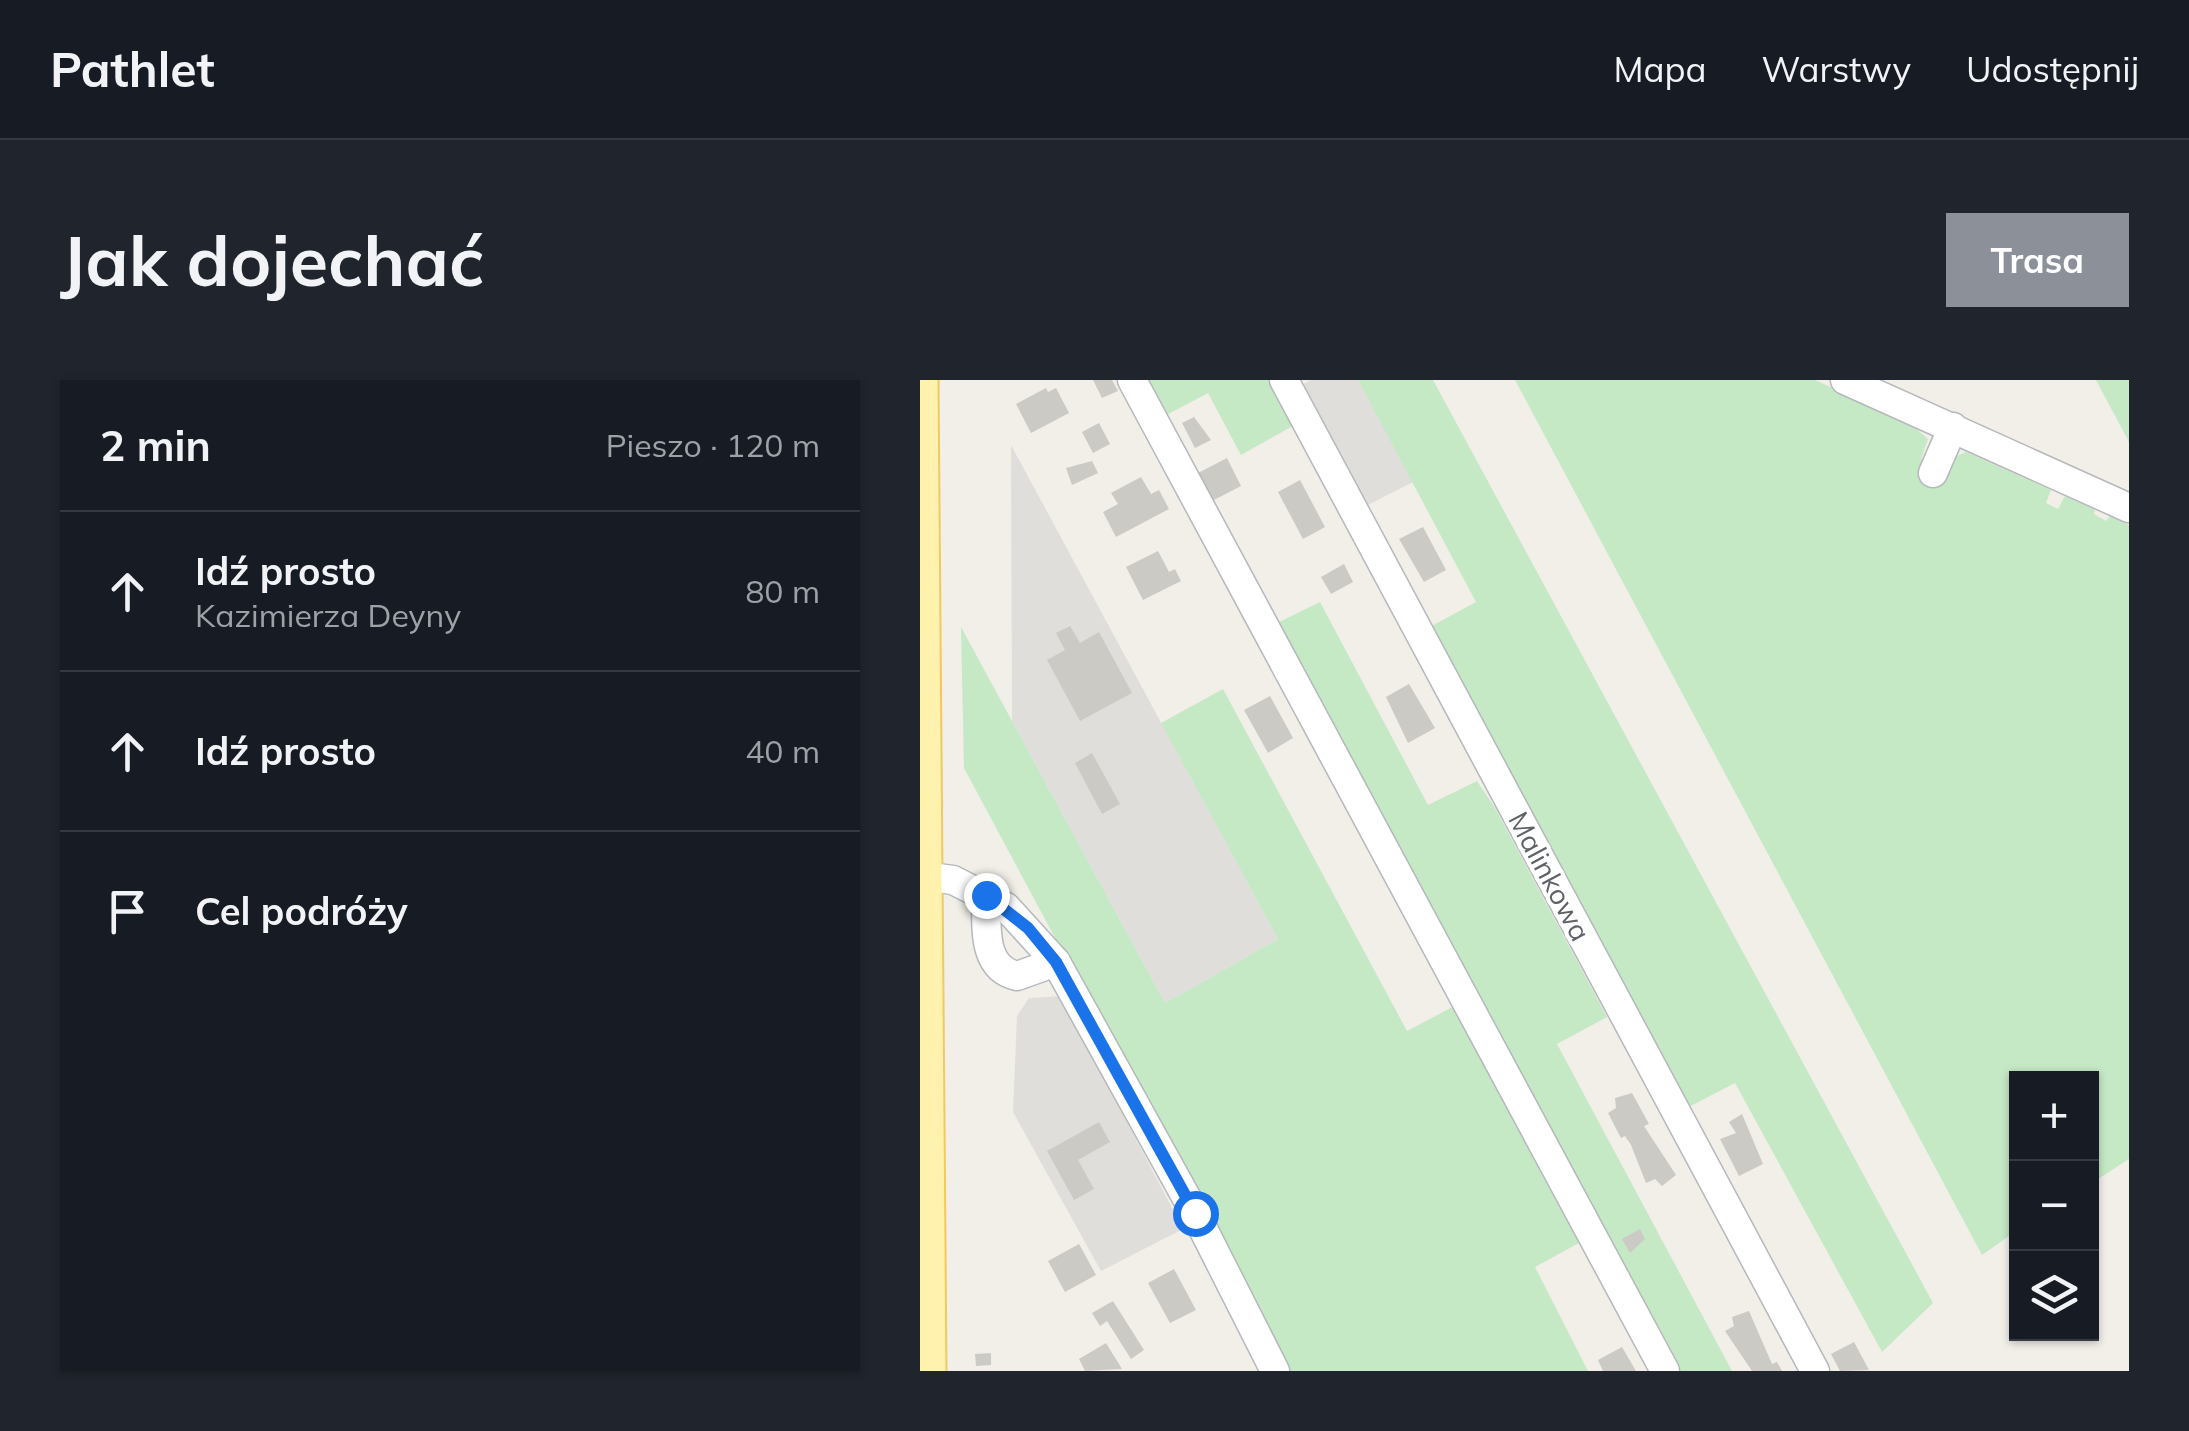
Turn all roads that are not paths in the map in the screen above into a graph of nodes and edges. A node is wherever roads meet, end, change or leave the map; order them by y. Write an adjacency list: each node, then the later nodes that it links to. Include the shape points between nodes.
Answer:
1 (920, 380): 8 (main road)
2 (1132, 380): 14 (street)
3 (1284, 380): 15 (street, Malinkowa)
4 (1845, 380): 5 (street)
5 (1953, 428): 6 (street); 7 (street)
6 (1933, 473)
7 (2129, 508)
8 (922, 876): 9 (street); 11 (main road)
9 (986, 895): 10 (street, via 1028,928); 10 (street, via 988,949 997,966 1018,976)
10 (1056, 962): 13 (street)
11 (924, 1276): 12 (main road)
12 (928, 1371)
13 (1275, 1371)
14 (1665, 1371)
15 (1816, 1371)

